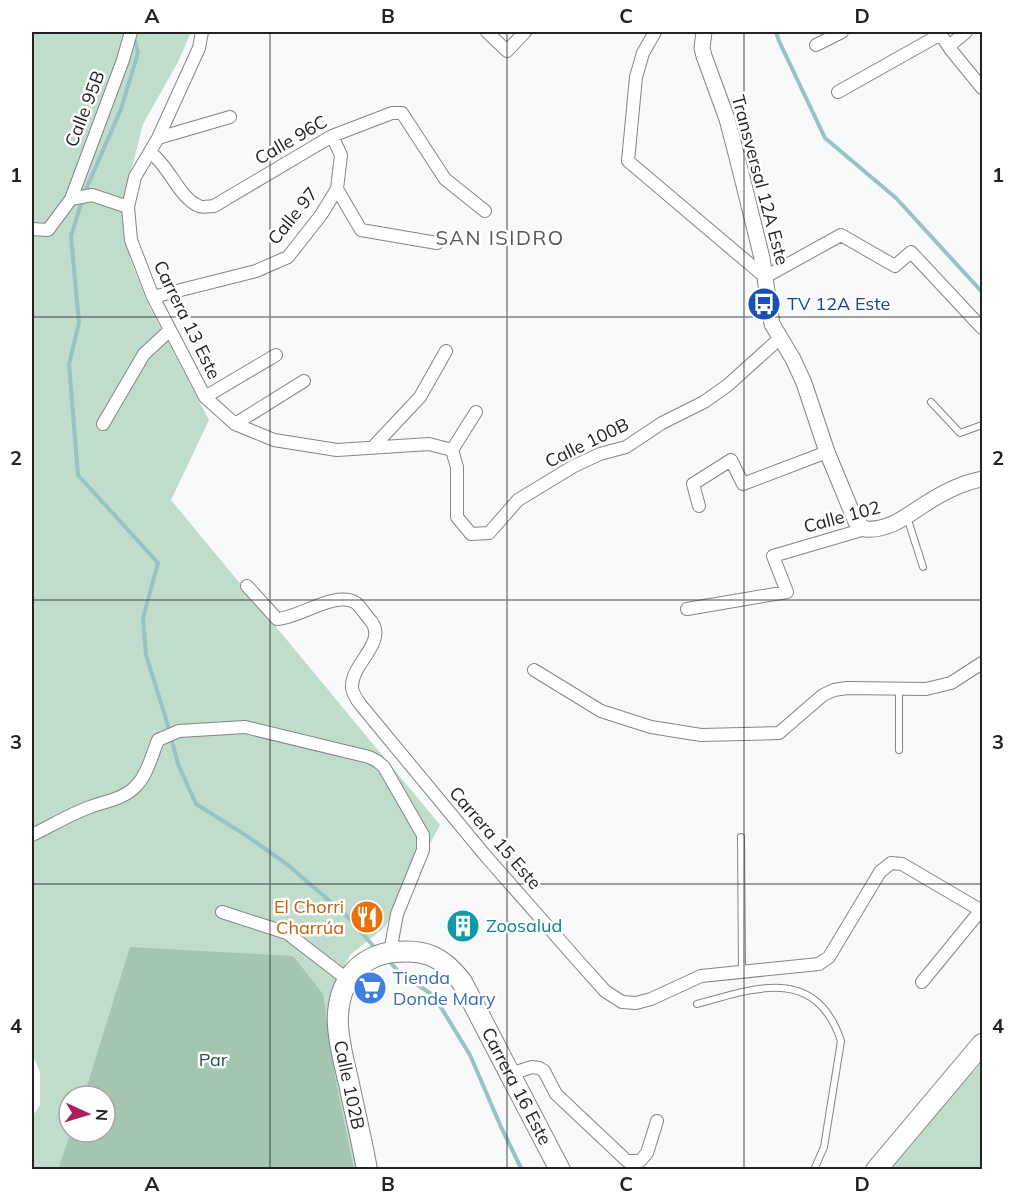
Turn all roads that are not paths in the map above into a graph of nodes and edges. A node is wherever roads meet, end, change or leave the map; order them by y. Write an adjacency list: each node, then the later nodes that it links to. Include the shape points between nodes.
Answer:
1 (132, 32): 19 (street, Calle 95B)
2 (202, 32): 16 (street, Carrera 13 Este, via 199,48)
3 (488, 32): 4 (street, via 507,51)
4 (525, 32)
5 (655, 32): 24 (street, via 636,77 628,161)
6 (704, 32): 24 (street, Transversal 12A Este, via 702,48 727,119)
7 (842, 32): 10 (street)
8 (966, 32): 11 (street)
9 (940, 33): 11 (street); 13 (street)
10 (816, 45)
11 (949, 46): 12 (street)
12 (982, 88)
13 (838, 92)
14 (230, 117): 16 (street)
15 (332, 136): 17 (street, Calle 96C, via 214,206 201,207 188,199 160,159); 18 (street, Calle 97, via 341,155); 21 (street, Calle 96C, via 392,113 402,113 445,179)
16 (159, 138): 17 (street, Carrera 13 Este)
17 (151, 153): 20 (street, Carrera 13 Este, via 135,177)
18 (337, 189): 23 (street, via 361,230); 25 (street, Calle 97, via 288,257 256,271)
19 (71, 199): 20 (street, via 92,195); 22 (street, Calle 95B, via 48,230)
20 (128, 207): 25 (street, Carrera 13 Este, via 131,240)
21 (485, 211)
22 (32, 229)
23 (437, 243)
24 (765, 277): 26 (street, via 841,235 895,266 910,252); 28 (street, Transversal 12A Este, via 769,314)
25 (153, 297): 27 (street, Carrera 13 Este)
26 (982, 328)
27 (170, 330): 32 (street, Carrera 13 Este); 35 (street, via 144,354)
28 (779, 339): 39 (street, Calle 100B, via 704,402 626,447 574,466 518,500 489,533 471,534 457,517 457,467); 40 (street, Transversal 12A Este, via 804,383)
29 (446, 351): 38 (street, via 420,398)
30 (276, 355): 32 (street)
31 (304, 381): 36 (street)
32 (205, 398): 36 (street, Carrera 13 Este)
33 (931, 402): 37 (lane, via 960,433)
34 (476, 412): 39 (street)
35 (103, 424)
36 (235, 424): 38 (street, Carrera 13 Este, via 274,440 337,450)
37 (982, 425)
38 (372, 448): 39 (street, Carrera 13 Este, via 429,444)
39 (452, 450)
40 (827, 452): 42 (street, via 743,484 731,460 693,484); 44 (street, Transversal 12A Este, via 854,517)
41 (982, 479): 43 (street, Calle 102, via 944,493)
42 (699, 506)
43 (906, 517): 44 (street, Calle 102, via 884,528); 45 (lane)
44 (865, 529): 47 (street, Calle 102, via 773,556 787,592)
45 (923, 567)
46 (248, 586): 57 (street, Carrera 15 Este, via 277,619 334,600 356,603 376,633 355,672 352,688 360,704 484,854 605,991 622,1002 636,1003 701,976)
47 (687, 609)
48 (982, 663): 50 (street, via 951,683 926,689)
49 (534, 670): 50 (street, via 601,711 651,727 701,735 779,733 834,690)
50 (899, 689): 51 (lane)
51 (899, 750)
52 (32, 835): 56 (street, via 127,793 137,785 158,740 179,731 245,727 369,757 384,767 423,835 423,850 397,915)
53 (741, 837): 57 (lane)
54 (982, 910): 57 (street, via 902,864 891,863 880,872 829,957 819,964); 59 (street)
55 (222, 912): 58 (street, via 287,933)
56 (390, 952): 58 (main road, Carrera 16 Este, via 360,965); 63 (main road, Carrera 16 Este, via 419,951 445,962 453,970)
57 (742, 972)
58 (348, 980): 60 (main road, Carrera 16 Este)
59 (922, 982)
60 (339, 999): 65 (main road, Calle 102B, via 339,1038)
61 (697, 1004): 67 (lane, via 774,987 803,993 825,1009 841,1041 824,1147)
62 (982, 1044): 68 (main road)
63 (510, 1074): 64 (street, via 532,1067 544,1071 556,1094 627,1161 640,1161 647,1153); 66 (main road, Carrera 16 Este)
64 (657, 1121)
65 (367, 1170)
66 (560, 1170)
67 (814, 1170)
68 (876, 1170)

